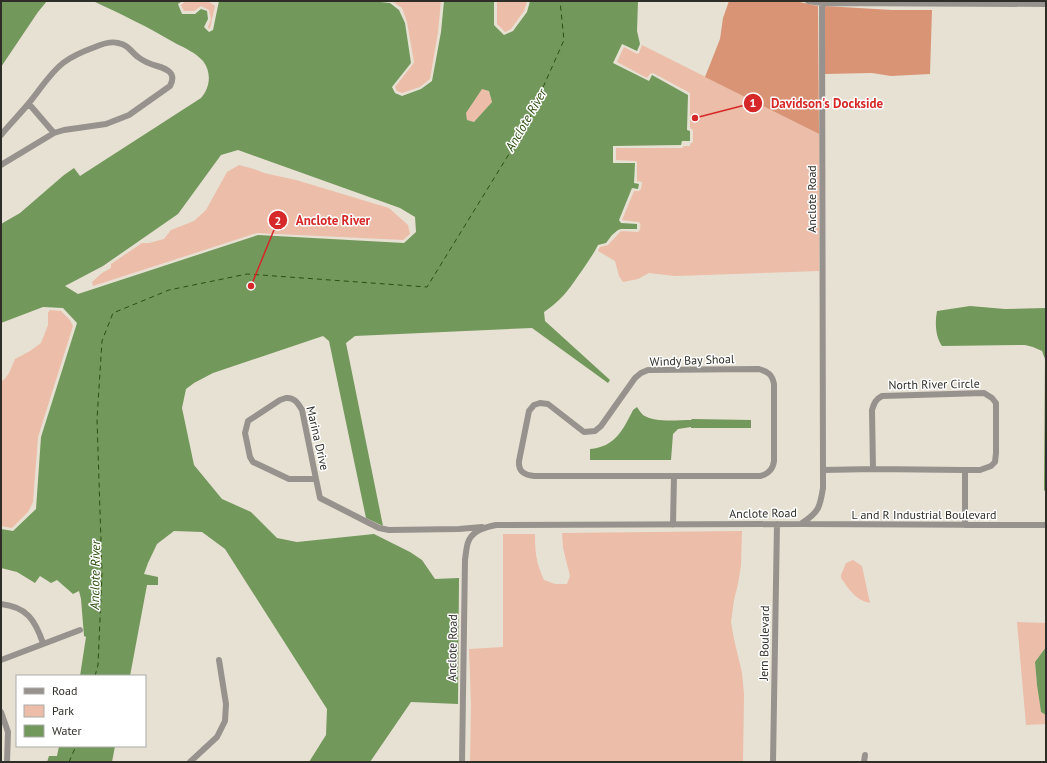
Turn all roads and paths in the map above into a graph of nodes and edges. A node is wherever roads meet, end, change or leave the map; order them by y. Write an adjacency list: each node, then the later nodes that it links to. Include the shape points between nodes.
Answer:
1 (808, 1): 2 (street)
2 (822, 2): 3 (street); 9 (street, Anclote Road)
3 (1046, 4)
4 (29, 104): 5 (street); 5 (street, via 56,69 81,53 104,43 125,44 137,56 164,68 173,76 170,86 129,115 106,124); 6 (street)
5 (54, 133): 7 (street)
6 (1, 135)
7 (1, 165)
8 (872, 469): 9 (street, North River Circle); 10 (street, North River Circle); 10 (street, North River Circle, via 872,410 877,398 889,395 984,393 996,404 994,462 987,468)
9 (823, 470): 15 (street, Anclote Road, via 821,504 816,512)
10 (965, 470): 16 (street)
11 (674, 476): 11 (street, Windy Bay Shoal, via 760,476 771,470 774,461 774,384 768,373 759,370 648,370 635,378 602,426 595,431 584,432 548,404 534,405 529,411 518,467 524,473 534,476); 13 (street)
12 (316, 479): 12 (street, Marina Drive, via 302,410 297,402 290,398 280,400 248,421 245,433 253,462 289,479); 18 (street, Marina Drive, via 320,498 379,528 389,530)
13 (673, 524): 14 (street, Anclote Road); 18 (street, Anclote Road)
14 (777, 524): 15 (street, Anclote Road); 28 (street, Jern Boulevard)
15 (801, 524): 16 (street, L and R Industrial Boulevard)
16 (965, 525): 17 (street, L and R Industrial Boulevard)
17 (1046, 525)
18 (484, 527): 27 (street, Anclote Road, via 469,540 465,560)
19 (1, 604): 21 (street, via 16,607 32,619)
20 (80, 630): 21 (street)
21 (43, 643): 22 (street)
22 (1, 660)
23 (220, 660): 26 (street, via 226,704 225,721 217,737)
24 (1, 712): 25 (street, via 8,732)
25 (7, 762)
26 (190, 762)
27 (462, 762)
28 (773, 762)

